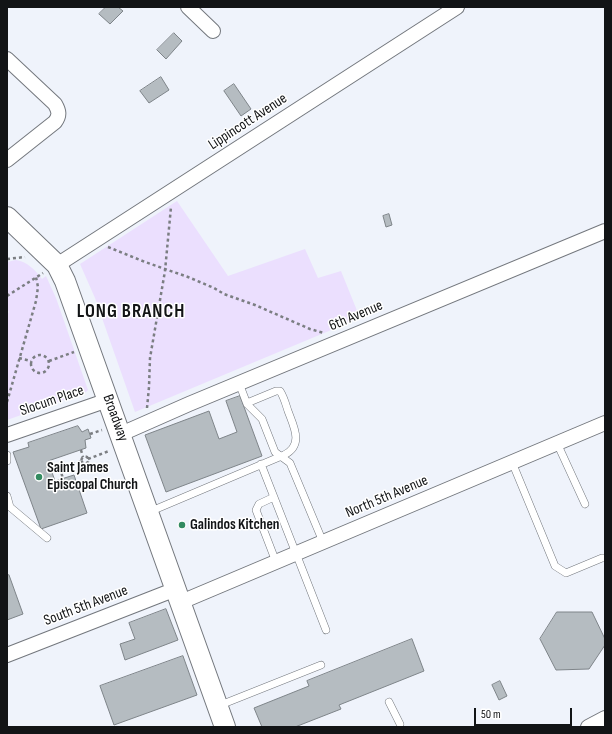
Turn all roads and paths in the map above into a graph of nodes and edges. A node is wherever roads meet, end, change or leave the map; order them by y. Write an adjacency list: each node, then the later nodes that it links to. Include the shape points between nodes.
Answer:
1 (188, 7): 3 (street)
2 (457, 7): 12 (street, Lippincott Avenue)
3 (213, 31)
4 (7, 59): 5 (street, via 55,104 59,113 55,122)
5 (7, 160)
6 (172, 204): 13 (path)
7 (7, 217): 12 (street, Broadway)
8 (605, 231): 21 (street, 6th Avenue)
9 (106, 246): 13 (path)
10 (28, 257): 11 (path)
11 (7, 259)
12 (50, 269): 14 (path); 22 (street, Broadway, via 65,281)
13 (166, 269): 16 (path); 25 (path, via 150,358)
14 (36, 277): 15 (path); 18 (path, via 36,301)
15 (7, 296)
16 (325, 333)
17 (76, 351): 19 (path)
18 (19, 358): 20 (path); 23 (path)
19 (49, 360): 20 (path, via 41,354 36,355); 20 (path, via 48,370 41,373 32,369)
20 (31, 361)
21 (239, 383): 24 (lane); 29 (street, 6th Avenue)
22 (108, 400): 28 (street, Slocum Place); 29 (street, Broadway)
23 (7, 402)
24 (246, 403): 33 (lane, via 262,419 274,450); 33 (lane, via 280,391 295,430 296,440 288,453)
25 (147, 409)
26 (605, 423): 30 (street, North 5th Avenue)
27 (90, 434): 29 (path)
28 (7, 435)
29 (112, 438): 35 (path); 46 (street, Broadway)
30 (556, 443): 38 (street, North 5th Avenue); 45 (lane)
31 (81, 450): 34 (path)
32 (7, 455): 36 (lane)
33 (280, 456): 39 (lane); 48 (lane, via 290,463)
34 (83, 457): 35 (path); 37 (path)
35 (88, 458): 37 (path, via 86,463)
36 (7, 461)
37 (82, 461): 41 (path)
38 (512, 462): 48 (street, North 5th Avenue); 50 (lane, via 555,566 566,573)
39 (261, 464): 44 (lane); 46 (lane)
40 (50, 466): 41 (path, via 55,464)
41 (60, 468): 42 (path)
42 (63, 479)
43 (7, 496): 47 (lane, via 10,507)
44 (274, 497): 49 (lane); 51 (lane, via 258,504 256,510)
45 (585, 504)
46 (149, 512): 52 (street, Broadway)
47 (47, 538)
48 (323, 542): 49 (street, North 5th Avenue)
49 (295, 554): 51 (street, North 5th Avenue); 53 (lane)
50 (605, 558)
51 (276, 562): 52 (street, North 5th Avenue)
52 (179, 595): 54 (street, South 5th Avenue); 57 (street, Broadway)
53 (326, 630)
54 (7, 655)
55 (321, 665): 57 (lane)
56 (389, 702): 58 (lane)
57 (218, 706): 59 (street, Broadway)
58 (398, 726)
59 (225, 727)

